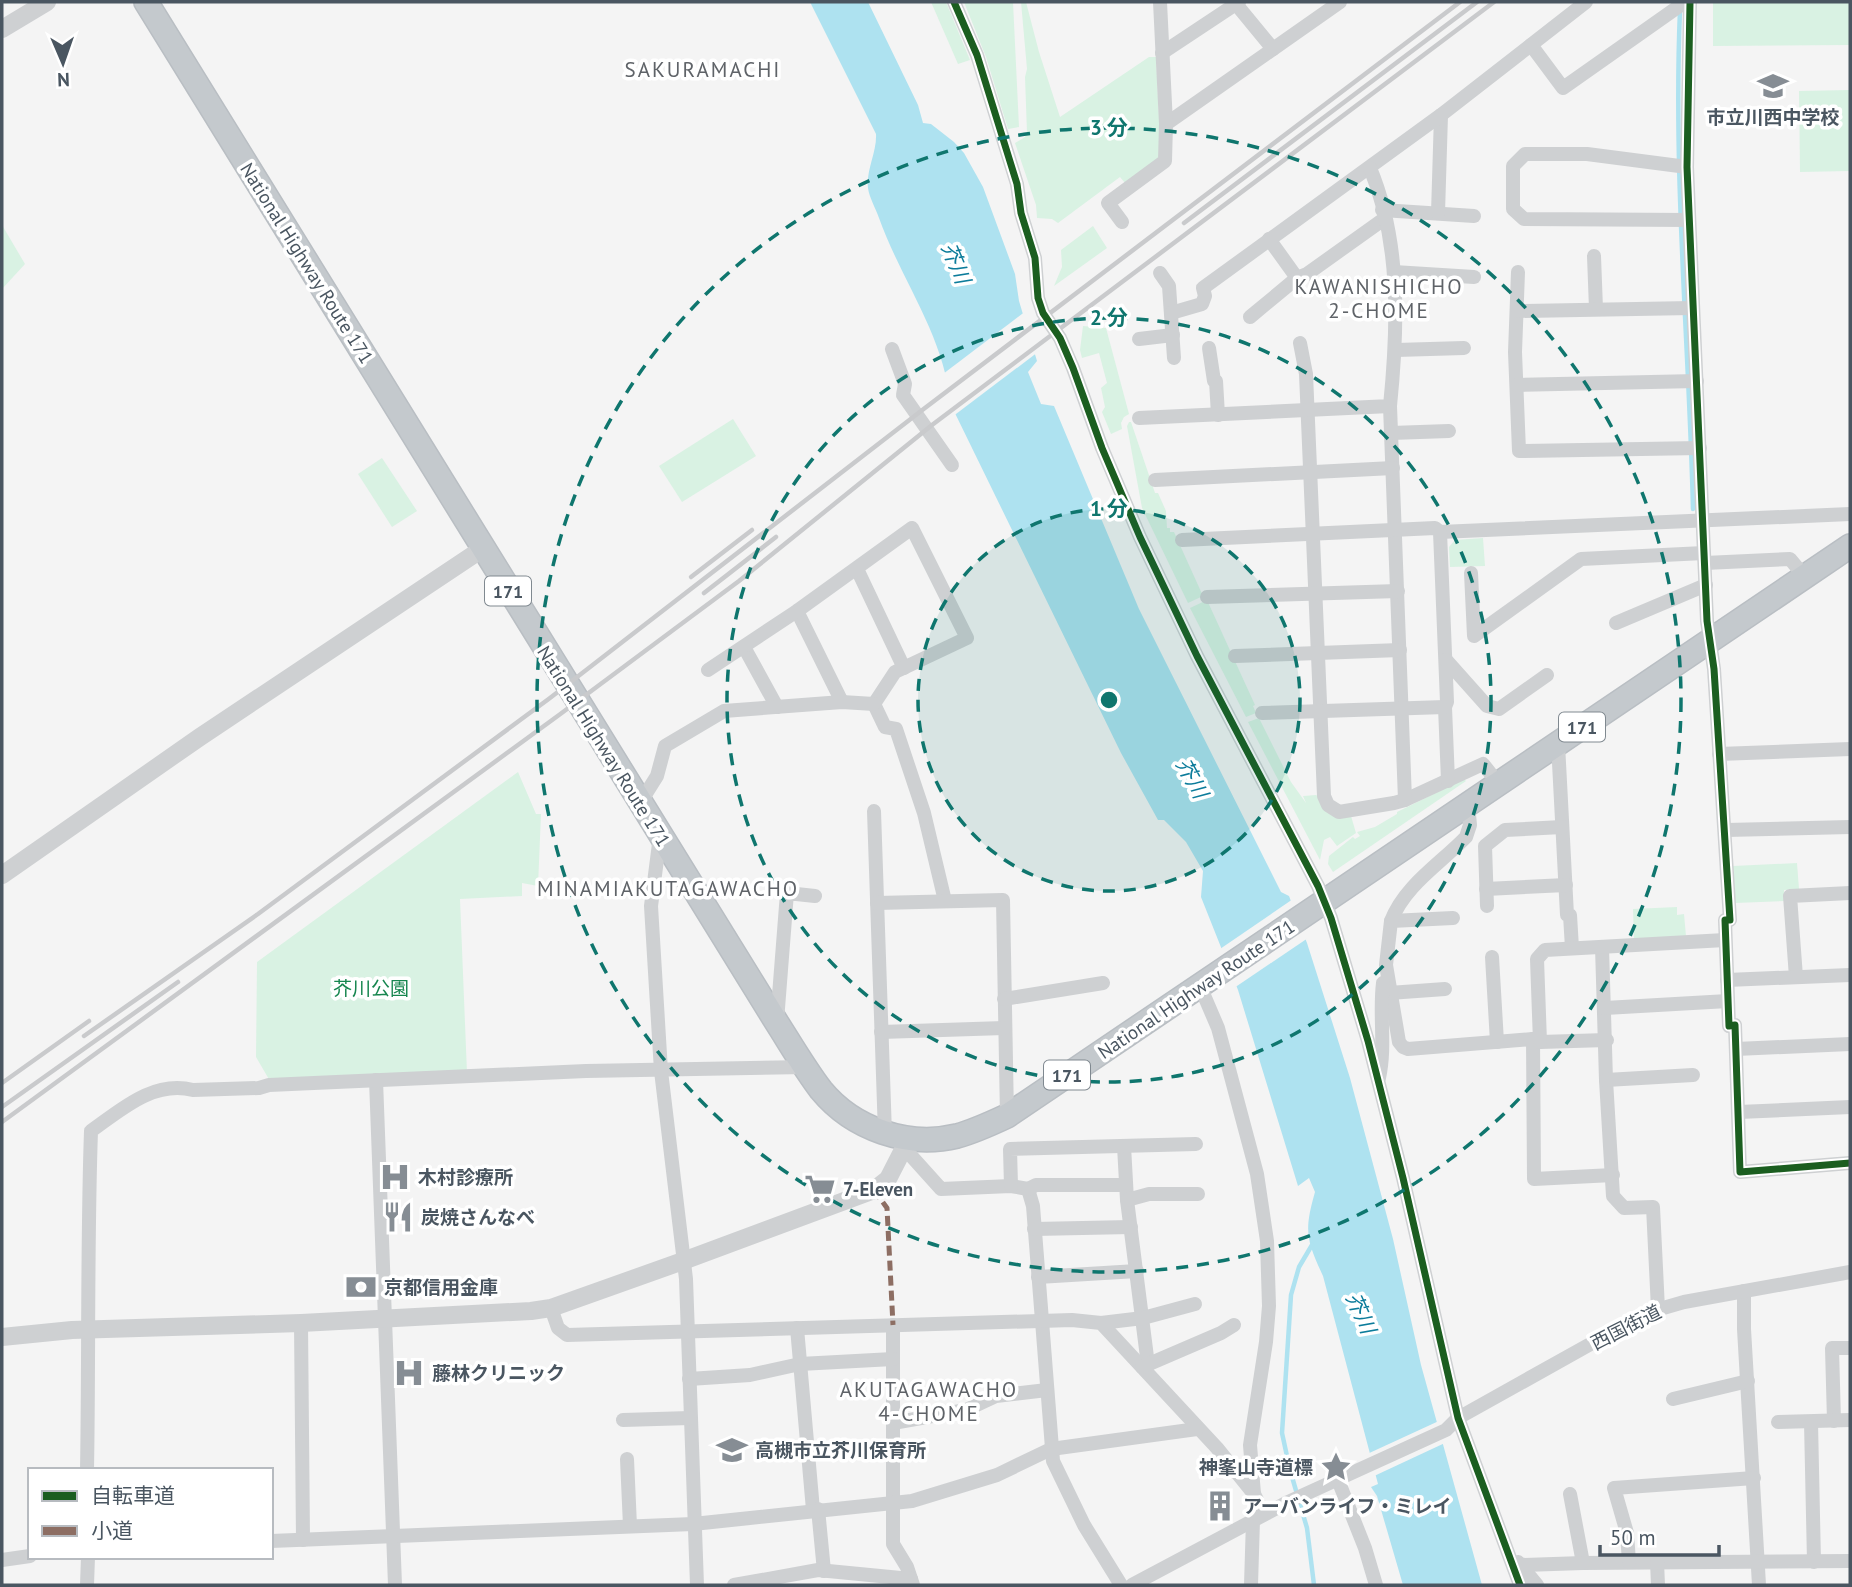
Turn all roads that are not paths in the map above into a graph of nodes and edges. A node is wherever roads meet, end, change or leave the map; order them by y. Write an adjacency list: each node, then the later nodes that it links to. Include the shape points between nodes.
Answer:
1 (47, 2): 9 (street)
2 (146, 2): 62 (highway, National Highway Route 171 / 171)
3 (954, 2): 110 (street, via 977,55 1017,184 1043,313 1060,338 1146,549)
4 (1160, 2): 12 (street)
5 (1340, 2): 11 (street)
6 (1586, 2): 10 (street)
7 (1687, 2): 10 (street, via 1563,88); 15 (street)
8 (1237, 3): 11 (street); 12 (street)
9 (2, 29)
10 (1531, 45): 13 (street)
11 (1273, 49): 14 (street)
12 (1162, 53): 14 (street)
13 (1441, 115): 16 (street); 17 (street)
14 (1166, 124): 21 (street, via 1165,161 1108,203)
15 (1687, 167): 20 (street); 20 (street, via 1587,154 1525,154 1513,166 1513,209 1524,219)
16 (1370, 168): 18 (street); 22 (street)
17 (1438, 213): 18 (street); 19 (street)
18 (1383, 215): 24 (street); 28 (street)
19 (1474, 216)
20 (1689, 220): 29 (street)
21 (1122, 222)
22 (1269, 239): 28 (street); 32 (street, via 1203,288 1202,304)
23 (1594, 256): 30 (street)
24 (1394, 272): 27 (street); 40 (street)
25 (1518, 272): 31 (street)
26 (1160, 273): 32 (street, via 1169,286)
27 (1475, 277)
28 (1297, 278): 33 (street)
29 (1692, 308): 30 (street); 42 (street)
30 (1596, 309): 31 (street)
31 (1518, 311): 43 (street)
32 (1171, 313): 34 (street)
33 (1250, 317)
34 (1172, 335): 35 (street); 41 (street)
35 (1139, 339)
36 (1300, 343): 45 (street)
37 (1209, 348): 46 (street)
38 (1464, 348): 40 (street)
39 (892, 349): 51 (street, via 905,384 903,395)
40 (1396, 350): 44 (street)
41 (1174, 358)
42 (1697, 381): 43 (street); 50 (street)
43 (1517, 385): 50 (street, via 1519,451)
44 (1390, 406): 45 (street); 49 (street)
45 (1308, 410): 46 (street); 53 (street)
46 (1218, 415): 47 (street)
47 (1139, 418)
48 (1449, 430): 49 (street)
49 (1391, 433): 52 (street)
50 (1694, 448): 56 (street)
51 (952, 465)
52 (1393, 468): 53 (street); 57 (street)
53 (1311, 472): 54 (street); 58 (street)
54 (1155, 480)
55 (1850, 514): 56 (street)
56 (1703, 520): 59 (street); 63 (street)
57 (1396, 530): 58 (street); 59 (street, via 1436,528); 68 (street)
58 (1313, 533): 60 (street); 69 (street)
59 (1440, 533): 78 (street)
60 (1182, 540)
61 (1850, 546): 66 (highway, National Highway Route 171 / 171)
62 (482, 549): 96 (highway, National Highway Route 171 / 171); 103 (street)
63 (1705, 558): 65 (street, via 1581,559 1474,636); 66 (street, via 1790,559); 67 (street)
64 (857, 569): 71 (street); 79 (street); 79 (street, via 912,528 967,638)
65 (1471, 573)
66 (1805, 577): 73 (highway, National Highway Route 171 / 171)
67 (1706, 585): 72 (street); 73 (street)
68 (1398, 591): 69 (street); 75 (street)
69 (1316, 594): 70 (street); 76 (street)
70 (1207, 597)
71 (797, 611): 74 (street); 83 (street)
72 (1616, 623)
73 (1709, 642): 90 (highway, National Highway Route 171 / 171); 92 (street)
74 (744, 647): 80 (street); 86 (street)
75 (1400, 650): 76 (street); 87 (street)
76 (1318, 653): 77 (street); 88 (street)
77 (1235, 656)
78 (1446, 660): 82 (street); 85 (street)
79 (904, 668): 84 (street, via 895,672)
80 (708, 670)
81 (1548, 675): 82 (street, via 1499,709 1487,706)
82 (1472, 690): 85 (street)
83 (842, 702): 84 (street); 86 (street)
84 (874, 704): 108 (street, via 885,727 896,729 924,813)
85 (1446, 704): 87 (street); 93 (street)
86 (777, 707): 96 (street, via 724,711 665,746 657,776)
87 (1402, 708): 88 (street); 95 (street)
88 (1321, 711): 89 (street); 95 (street, via 1328,805 1339,812)
89 (1262, 713)
90 (1558, 744): 94 (highway, National Highway Route 171 / 171); 99 (street)
91 (1850, 750): 92 (street)
92 (1719, 754): 101 (street)
93 (1448, 781): 94 (street, via 1483,764); 95 (street)
94 (1499, 783): 97 (highway, National Highway Route 171 / 171)
95 (1405, 800)
96 (640, 803): 102 (highway, National Highway Route 171 / 171)
97 (1468, 805): 110 (highway, National Highway Route 171 / 171); 113 (street, via 1466,837 1404,897)
98 (874, 811): 109 (street)
99 (1562, 827): 104 (street); 105 (street, via 1505,830 1485,846)
100 (1850, 827): 101 (street)
101 (1726, 830): 114 (street, via 1730,920 1725,920)
102 (660, 836): 129 (highway, National Highway Route 171 / 171); 138 (street, via 651,906)
103 (2, 875)
104 (1566, 885): 105 (street); 116 (street)
105 (1486, 889): 111 (street)
106 (1850, 892): 120 (street, via 1790,896)
107 (815, 896): 129 (street, via 787,893)
108 (945, 901): 109 (street); 126 (street, via 1003,900)
109 (877, 903): 131 (street)
110 (1320, 905): 122 (highway, National Highway Route 171 / 171); 142 (street, via 1352,987)
111 (1487, 906)
112 (1452, 918): 113 (street)
113 (1391, 921): 118 (street)
114 (1726, 940): 115 (street); 121 (street)
115 (1602, 947): 116 (street); 128 (street)
116 (1572, 948): 132 (street, via 1545,950 1537,959)
117 (1492, 957): 134 (street)
118 (1386, 965): 125 (street); 142 (street)
119 (1850, 975): 120 (street)
120 (1796, 977): 121 (street)
121 (1727, 980): 127 (street)
122 (1206, 982): 145 (highway, National Highway Route 171 / 171); 199 (street, via 1257,1174 1268,1241 1266,1342 1251,1432)
123 (1103, 983): 126 (street)
124 (1445, 989): 125 (street)
125 (1390, 993): 134 (street, via 1402,1047)
126 (1004, 999): 130 (street)
127 (1728, 1001): 128 (street); 136 (street)
128 (1605, 1008): 133 (street)
129 (776, 1023): 137 (highway, National Highway Route 171 / 171)
130 (1004, 1028): 131 (street); 145 (street)
131 (881, 1032): 146 (street)
132 (1537, 1040): 133 (street); 134 (street); 151 (street, via 1534,1179)
133 (1606, 1040): 141 (street)
134 (1497, 1042)
135 (1850, 1044): 136 (street)
136 (1736, 1049): 144 (street)
137 (806, 1067): 138 (street); 146 (highway, National Highway Route 171 / 171, via 822,1091 845,1112)
138 (661, 1071): 140 (street); 158 (street)
139 (1693, 1075): 141 (street)
140 (376, 1080): 167 (street); 174 (street, via 164,1089 146,1093 91,1131)
141 (1606, 1080): 151 (street)
142 (1378, 1081): 186 (street)
143 (1850, 1107): 144 (street)
144 (1739, 1112): 150 (street, via 1740,1171)
145 (1007, 1116): 147 (highway, National Highway Route 171 / 171, via 956,1136)
146 (885, 1134): 147 (highway, National Highway Route 171 / 171)
147 (907, 1144): 152 (street, via 940,1189); 158 (street, via 888,1179 874,1190)
148 (1196, 1144): 149 (street)
149 (1124, 1146): 152 (street, via 1010,1149); 154 (street)
150 (1850, 1163)
151 (1612, 1175): 165 (street, via 1614,1196 1624,1208 1653,1207)
152 (1011, 1186): 153 (street)
153 (1028, 1189): 154 (street, via 1036,1185); 157 (street)
154 (1127, 1192): 155 (street); 156 (street)
155 (1198, 1194)
156 (1131, 1227): 157 (street); 159 (street)
157 (1034, 1229): 161 (street)
158 (683, 1261): 164 (street); 175 (street)
159 (1137, 1271): 161 (street); 166 (street)
160 (1850, 1272): 162 (street, 西国街道)
161 (1038, 1277): 168 (street)
162 (1744, 1291): 165 (street, 西国街道); 182 (street)
163 (1195, 1304): 166 (street)
164 (551, 1308): 167 (street); 175 (street, via 558,1328 567,1335)
165 (1658, 1309): 186 (street, 西国街道)
166 (1143, 1318): 170 (street); 180 (street)
167 (385, 1319): 169 (street); 206 (street)
168 (1041, 1321): 170 (street); 171 (street); 183 (street)
169 (301, 1323): 174 (street); 207 (street)
170 (1101, 1323): 180 (street)
171 (893, 1325): 173 (street); 178 (street)
172 (1234, 1325): 180 (street)
173 (797, 1328): 175 (street); 179 (street)
174 (89, 1329): 176 (street); 196 (street)
175 (688, 1332): 181 (street)
176 (2, 1337)
177 (1850, 1348): 189 (street, via 1832,1348)
178 (893, 1359): 179 (street); 192 (street)
179 (800, 1364): 181 (street, via 750,1375); 202 (street)
180 (1145, 1366): 193 (street)
181 (689, 1379): 185 (street)
182 (1748, 1381): 184 (street); 197 (street)
183 (1047, 1390): 192 (street, via 996,1396 966,1410); 194 (street)
184 (1673, 1399)
185 (690, 1418): 187 (street); 204 (street)
186 (1458, 1418): 198 (street, 西国街道, via 1446,1430); 209 (street)
187 (624, 1420)
188 (1850, 1420): 189 (street)
189 (1834, 1421): 191 (street)
190 (1778, 1422): 191 (street)
191 (1811, 1422): 216 (street)
192 (893, 1423): 201 (street)
193 (1197, 1429): 194 (street); 199 (street)
194 (1051, 1449): 201 (street, via 997,1475); 226 (street, via 1084,1525)
195 (627, 1459): 205 (street)
196 (87, 1468)
197 (1754, 1478): 214 (street, via 1615,1488 1627,1532); 218 (street)
198 (1338, 1480): 203 (street); 229 (street)
199 (1254, 1494): 203 (street)
200 (1570, 1494): 217 (street)
201 (892, 1503): 202 (street); 221 (street, via 893,1544)
202 (815, 1509): 204 (street); 220 (street)
203 (1259, 1517): 227 (street); 228 (street)
204 (693, 1524): 205 (street); 224 (street)
205 (630, 1526): 206 (street)
206 (392, 1535): 207 (street); 223 (street)
207 (303, 1540): 208 (street)
208 (273, 1541)
209 (1505, 1545): 219 (street); 230 (street)
210 (28, 1556): 212 (street)
211 (88, 1559): 222 (street)
212 (2, 1560)
213 (1850, 1561): 216 (street)
214 (1629, 1562): 215 (street); 217 (street)
215 (1657, 1562): 218 (street); 232 (street)
216 (1814, 1562): 218 (street)
217 (1583, 1563): 219 (street)
218 (1759, 1563): 233 (street)
219 (1521, 1565): 231 (street)
220 (824, 1571): 221 (street); 225 (street)
221 (912, 1582)
222 (87, 1585)
223 (395, 1585)
224 (697, 1585)
225 (734, 1585)
226 (1121, 1585)
227 (1132, 1585)
228 (1251, 1585)
229 (1376, 1585)
230 (1520, 1585)
231 (1537, 1585)
232 (1658, 1585)
233 (1759, 1585)

